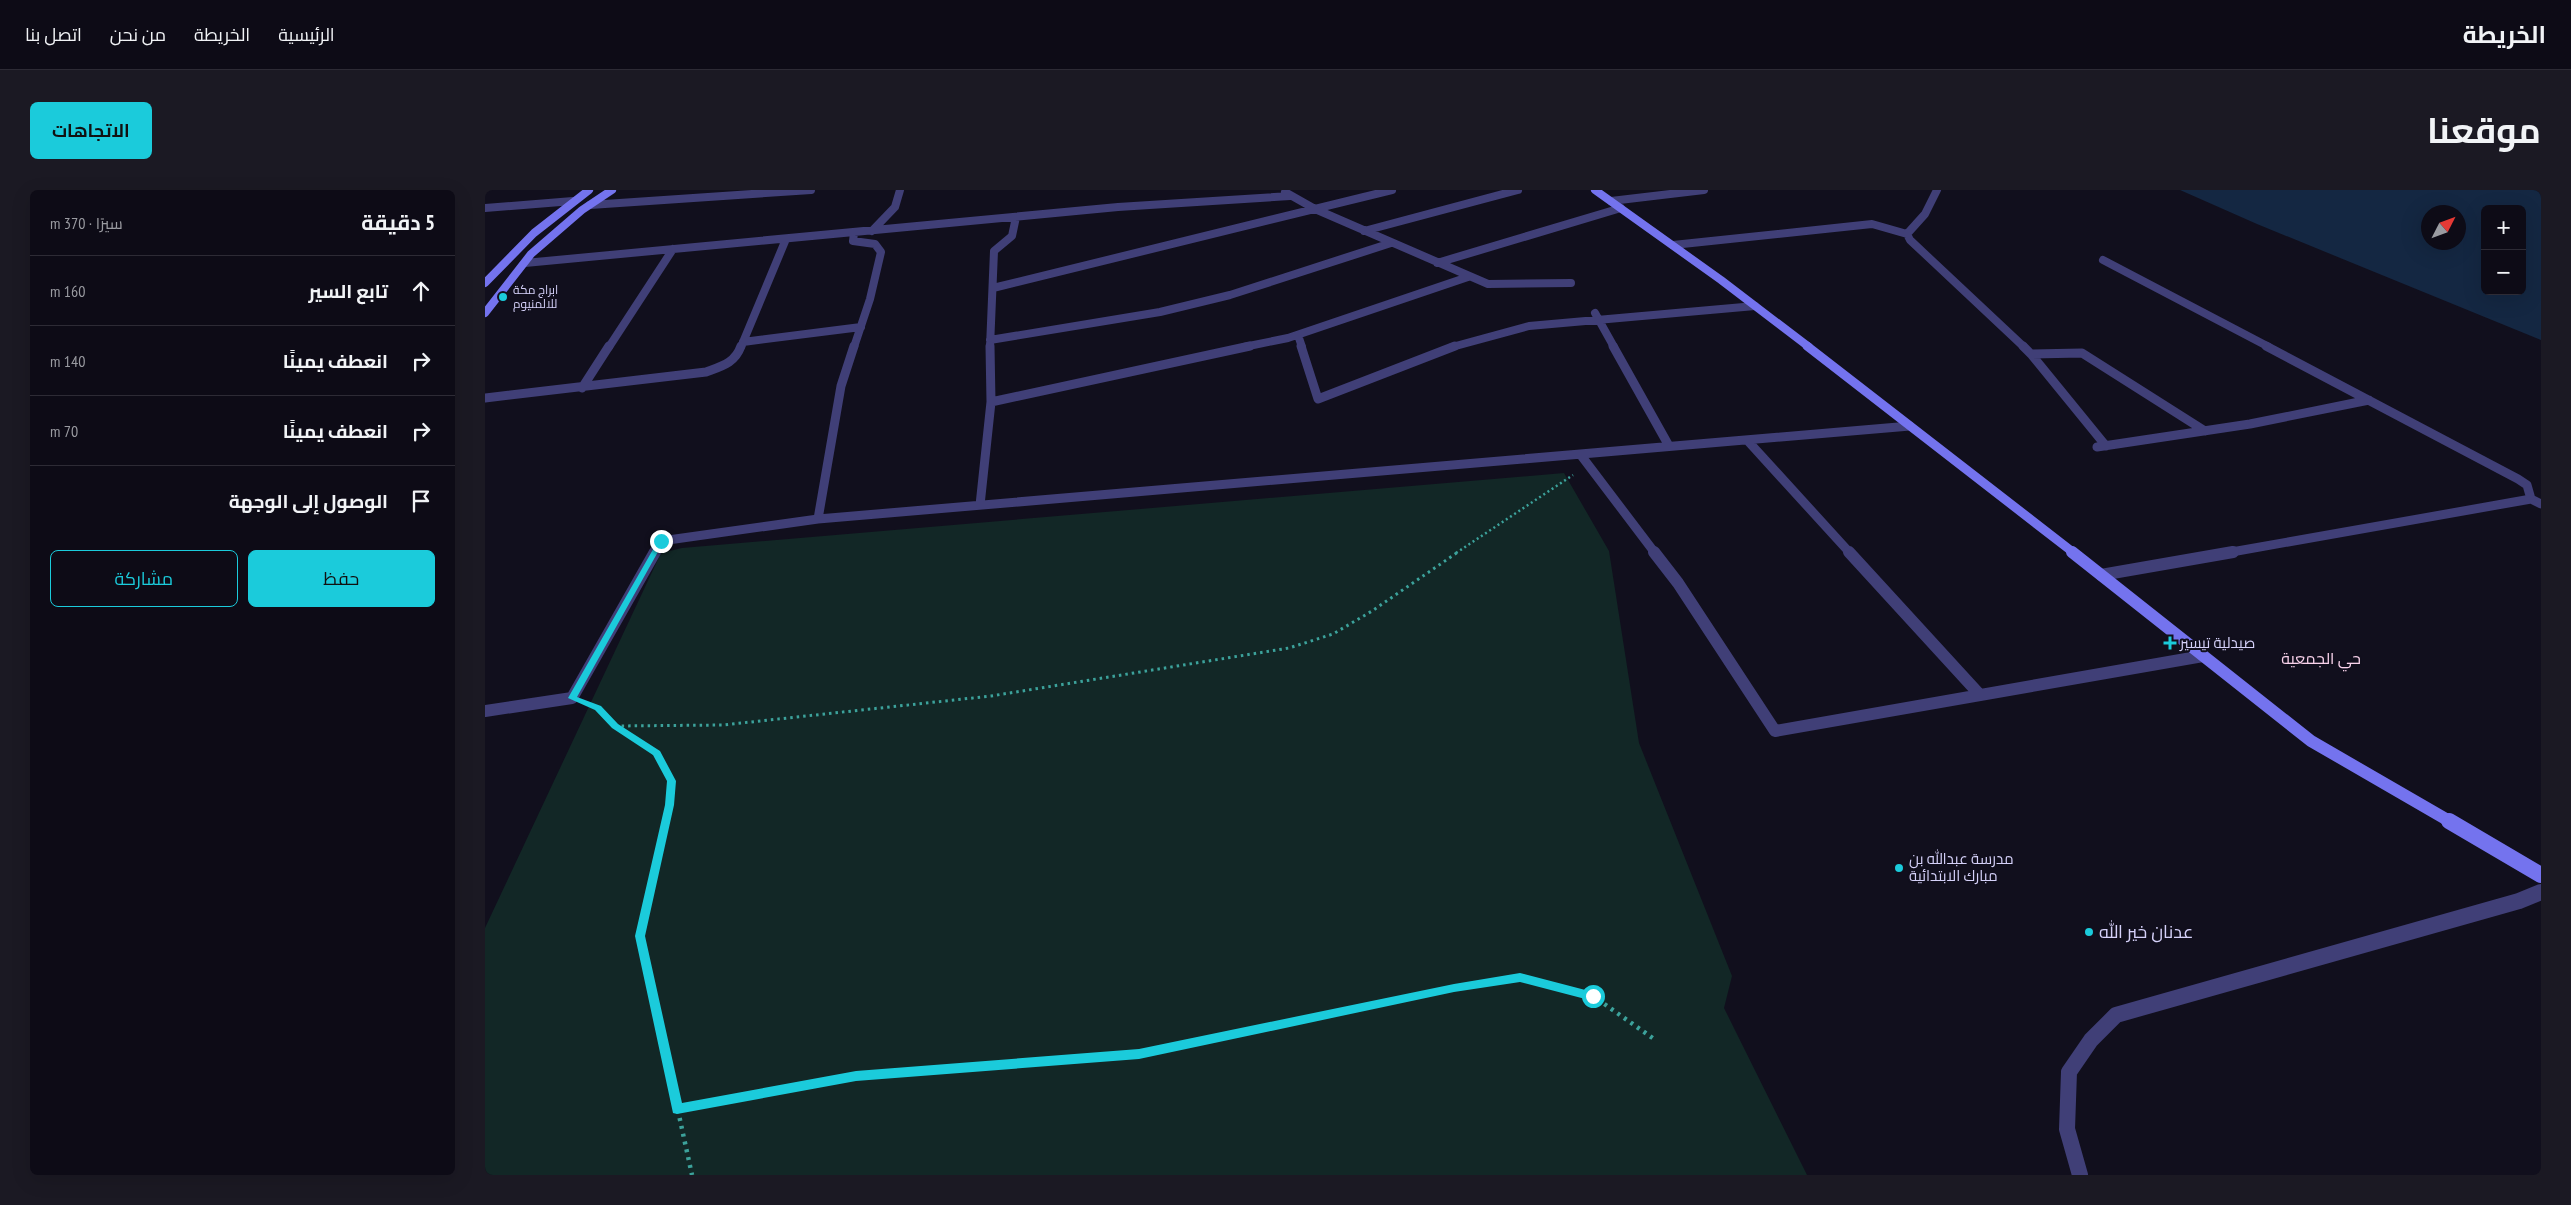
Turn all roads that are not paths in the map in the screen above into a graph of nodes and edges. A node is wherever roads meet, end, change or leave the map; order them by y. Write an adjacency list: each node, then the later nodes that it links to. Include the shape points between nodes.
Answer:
1 (589, 190): 12 (street)
2 (612, 190): 14 (street)
3 (811, 190): 14 (street)
4 (900, 190): 19 (street, via 895,207)
5 (1283, 190): 11 (street)
6 (1392, 190): 17 (street)
7 (1518, 190): 20 (street)
8 (1595, 190): 13 (street)
9 (1704, 190): 13 (street)
10 (1937, 190): 22 (street, via 1918,226)
11 (1290, 196): 17 (street); 18 (street)
12 (573, 201): 15 (street); 32 (street, via 505,259)
13 (1611, 201): 16 (street)
14 (590, 205): 28 (street, via 531,254)
15 (485, 208)
16 (1621, 208): 25 (street); 29 (street)
17 (1315, 209): 20 (street); 33 (street)
18 (1016, 217): 19 (street); 33 (street, via 1013,236 994,251)
19 (872, 231): 21 (street)
20 (1364, 231): 24 (street)
21 (853, 233): 23 (street); 39 (street, via 853,242 875,244 881,252)
22 (1907, 234): 25 (street, via 1872,224); 43 (street)
23 (786, 239): 26 (street); 42 (street)
24 (1391, 243): 29 (street); 41 (street, via 1230,294 1160,312)
25 (1673, 245): 36 (street)
26 (673, 249): 28 (street); 44 (street)
27 (2103, 260): 46 (street)
28 (525, 263): 34 (street)
29 (1437, 264): 30 (street)
30 (1468, 278): 31 (street, via 1488,284); 40 (street)
31 (1571, 282)
32 (485, 283)
33 (993, 288): 41 (street)
34 (500, 294): 35 (street); 37 (street)
35 (485, 295)
36 (1755, 306): 38 (street); 48 (street)
37 (485, 313)
38 (1597, 316): 40 (street, via 1529,326 1461,344 1318,399); 51 (street)
39 (861, 327): 42 (street); 55 (street, via 841,386)
40 (1298, 335): 47 (street)
41 (990, 340): 47 (street)
42 (743, 342): 44 (street, via 737,357 706,372)
43 (2031, 354): 49 (street, via 2082,353); 49 (street, via 2101,446)
44 (582, 388): 45 (street)
45 (485, 398)
46 (2369, 400): 49 (street); 53 (street, via 2518,479 2527,485)
47 (991, 402): 54 (street)
48 (1911, 426): 50 (street); 56 (street)
49 (2205, 431)
50 (1747, 440): 51 (street); 58 (street)
51 (1669, 446): 52 (street)
52 (1580, 454): 54 (street); 58 (street, via 1678,583 1775,731)
53 (2536, 501): 56 (street)
54 (979, 506): 55 (street)
55 (818, 520): 59 (street, via 661,541 572,698)
56 (2101, 575): 57 (street)
57 (2203, 656): 58 (street); 60 (street, via 2311,741)
58 (1980, 695)
59 (485, 710)
60 (2541, 875)
61 (2541, 892): 62 (street, via 2519,901 2116,1015 2091,1040 2069,1072 2067,1129)
62 (2080, 1175)

